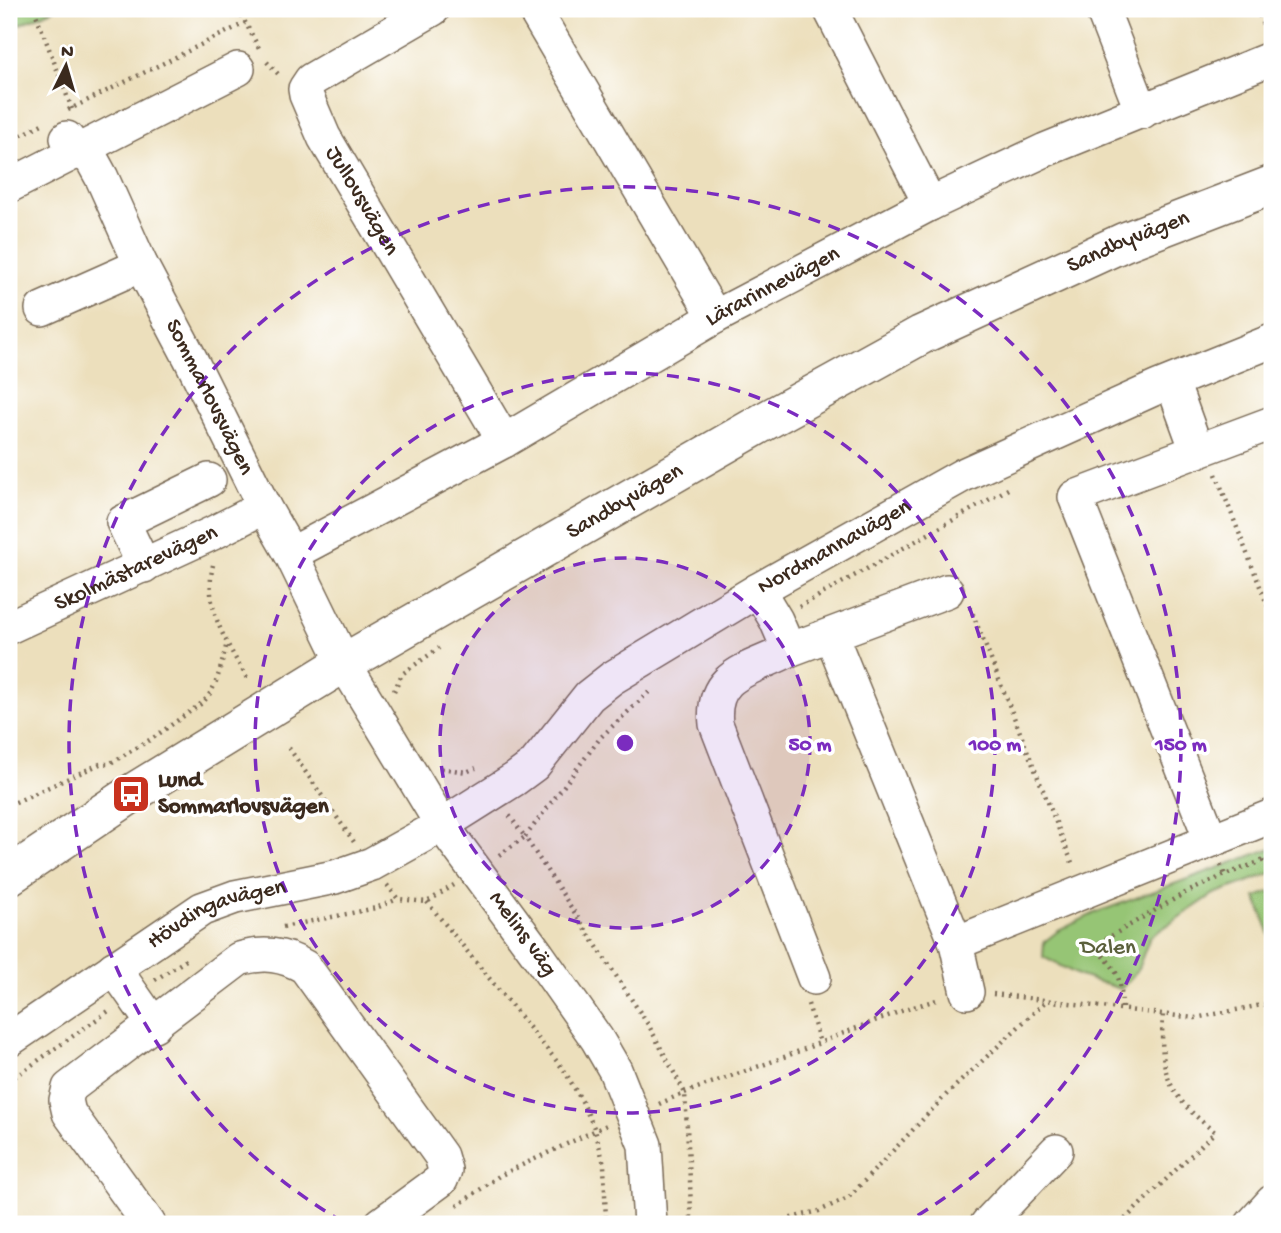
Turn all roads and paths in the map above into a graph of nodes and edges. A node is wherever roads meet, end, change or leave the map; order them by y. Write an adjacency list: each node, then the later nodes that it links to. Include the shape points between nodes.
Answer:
1 (34, 9): 12 (path)
2 (238, 9): 7 (path)
3 (433, 9): 10 (street, via 310,80)
4 (534, 9): 18 (street)
5 (830, 9): 15 (street)
6 (1102, 9): 11 (street)
7 (245, 23): 10 (path, via 269,64 288,85); 12 (path)
8 (1272, 58): 11 (street, Lärarinnevägen)
9 (238, 69): 12 (street)
10 (305, 89): 22 (street, Jullovsvägen, via 324,137)
11 (1142, 112): 15 (street, Lärarinnevägen, via 1045,150)
12 (72, 132): 14 (street); 16 (street, Sommarlovsvägen, via 91,158)
13 (1272, 185): 39 (main road, Sandbyvägen, via 1124,242 921,335)
14 (9, 186)
15 (930, 204): 18 (street, Lärarinnevägen)
16 (141, 265): 17 (street); 26 (street, Sommarlovsvägen)
17 (41, 309)
18 (715, 317): 22 (street, Lärarinnevägen)
19 (1272, 341): 20 (street, Nordmannavägen)
20 (1172, 382): 23 (street); 30 (street, Nordmannavägen, via 963,475)
21 (1272, 423): 23 (street)
22 (505, 441): 28 (street, Lärarinnevägen)
23 (1202, 449): 32 (path); 50 (street, via 1075,496)
24 (209, 480): 29 (street, via 123,522)
25 (1015, 485): 33 (path)
26 (264, 507): 27 (street, Skolmästarevägen); 28 (street, Sommarlovsvägen)
27 (213, 533): 29 (street, Skolmästarevägen); 36 (path, via 215,554 209,580 216,622)
28 (291, 554): 39 (street, Sommarlovsvägen)
29 (144, 566): 34 (street, Skolmästarevägen)
30 (758, 590): 33 (street); 45 (street, Nordmannavägen, via 612,678 589,696 534,765)
31 (947, 591): 35 (street); 58 (path, via 967,598)
32 (1272, 617)
33 (776, 620): 38 (street)
34 (9, 627)
35 (831, 635): 38 (street); 60 (street)
36 (227, 643): 40 (path); 46 (path, via 217,681 202,703 109,764)
37 (444, 644): 42 (path, via 402,674)
38 (789, 650): 62 (street, via 726,682 714,711)
39 (344, 663): 48 (street, Melins väg); 56 (main road, Sandbyvägen, via 131,794)
40 (248, 680)
41 (654, 687): 49 (path, via 601,737)
42 (395, 702)
43 (289, 748): 53 (path, via 341,827)
44 (439, 768): 45 (path, via 466,772 476,767)
45 (493, 793): 48 (street, Nordmannavägen); 49 (path)
46 (9, 804)
47 (1272, 816): 50 (street)
48 (442, 825): 53 (street, Hövdingavägen); 54 (street, Melins väg)
49 (525, 837): 54 (path); 71 (path, via 649,1026)
50 (1216, 853): 55 (path); 58 (street)
51 (1272, 857): 52 (path)
52 (1264, 860): 55 (path); 57 (path)
53 (372, 864): 59 (path, via 398,899); 61 (street, Hövdingavägen, via 202,909)
54 (476, 871): 59 (path); 72 (street, Melins väg, via 597,1039)
55 (1225, 875): 66 (path, via 1094,946 1116,970)
56 (9, 876)
57 (1272, 877)
58 (1083, 892): 60 (street)
59 (426, 902): 73 (path, via 564,1070)
60 (956, 943): 63 (street)
61 (114, 968): 68 (street); 69 (street, Hövdingavägen)
62 (814, 978): 70 (path, via 808,1006)
63 (967, 992): 64 (path); 70 (path, via 906,1009)
64 (1046, 1000): 66 (path); 84 (path, via 946,1095 848,1198 779,1221)
65 (1272, 1003): 67 (path, via 1195,1018)
66 (1122, 1008): 67 (path)
67 (1163, 1014): 86 (path, via 1165,1073 1178,1097 1215,1132)
68 (154, 1025): 77 (street, via 69,1088 66,1100 69,1113); 78 (street, via 239,959 276,955 305,967 442,1156 445,1170 440,1180)
69 (9, 1040)
70 (820, 1043): 71 (path)
71 (685, 1093): 72 (path); 83 (path)
72 (634, 1115): 73 (path); 82 (street, Melins väg, via 645,1145)
73 (595, 1130): 76 (path, via 499,1176); 81 (path, via 604,1164)
74 (1056, 1152): 85 (street)
75 (1272, 1202): 87 (street)
76 (440, 1219): 79 (path); 80 (path)
77 (149, 1224)
78 (381, 1224)
79 (432, 1224)
80 (446, 1224)
81 (606, 1224)
82 (650, 1224)
83 (689, 1224)
84 (735, 1224)
85 (987, 1224)
86 (1120, 1224)
87 (1252, 1224)

